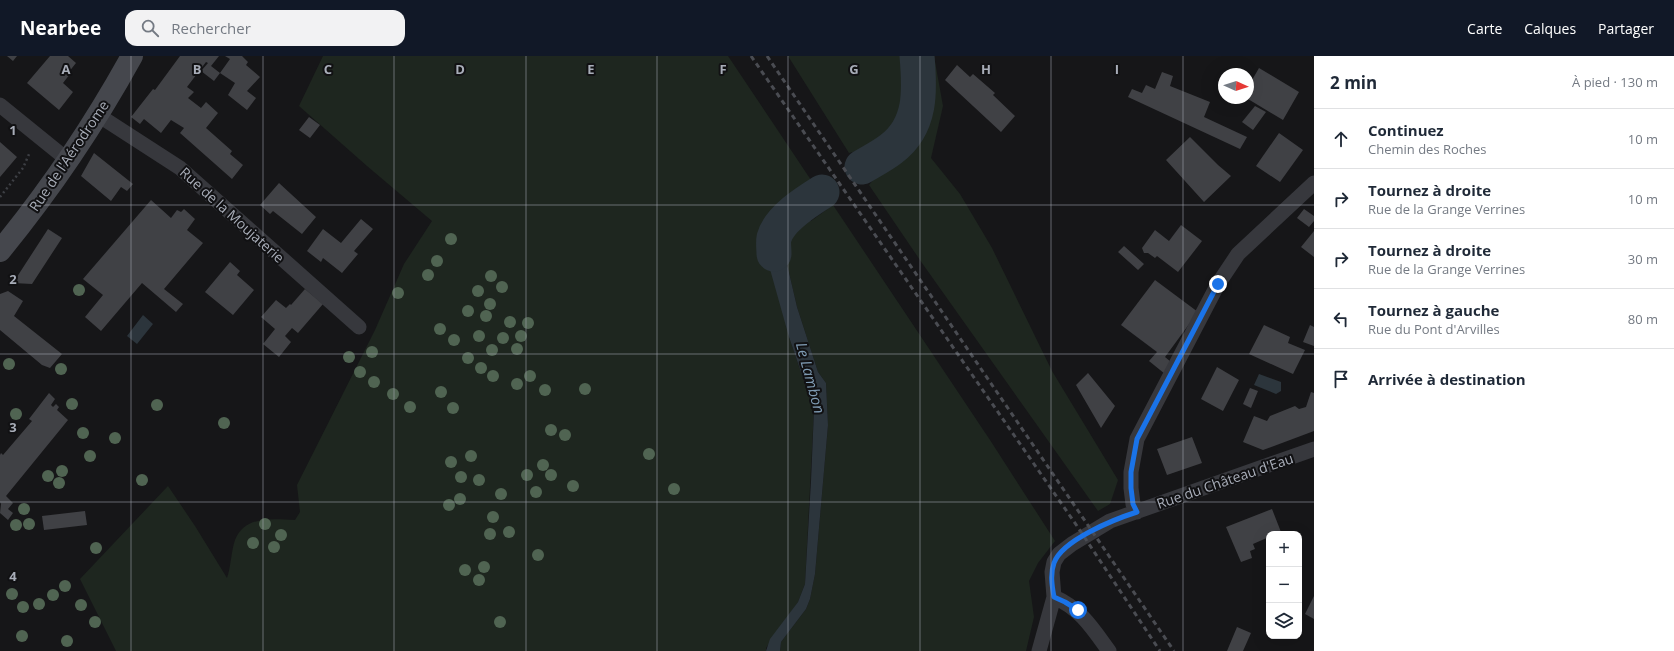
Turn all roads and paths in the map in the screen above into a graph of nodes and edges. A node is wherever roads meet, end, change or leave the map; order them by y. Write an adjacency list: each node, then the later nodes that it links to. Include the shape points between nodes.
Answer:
1 (132, 56): 3 (street, Rue de l'Aérodrome)
2 (0, 105): 4 (street)
3 (98, 115): 5 (street, Rue de l'Aérodrome); 9 (street, Rue de la Moujaterie, via 180,168)
4 (41, 139): 5 (street); 7 (path, via 28,154 23,168)
5 (69, 161): 8 (street, Rue de l'Aérodrome)
6 (1314, 183): 11 (street, via 1238,254 1218,284 1137,439 1131,472 1133,504)
7 (0, 196)
8 (0, 251)
9 (359, 327)
10 (1314, 450): 11 (street, Rue du Château d'Eau)
11 (1137, 512): 12 (street, Rue du Château d'Eau, via 1100,525 1059,554 1052,572)
12 (1054, 597): 13 (street, Rue du Château d'Eau); 14 (street, via 1078,610)
13 (1040, 651)
14 (1110, 651)

